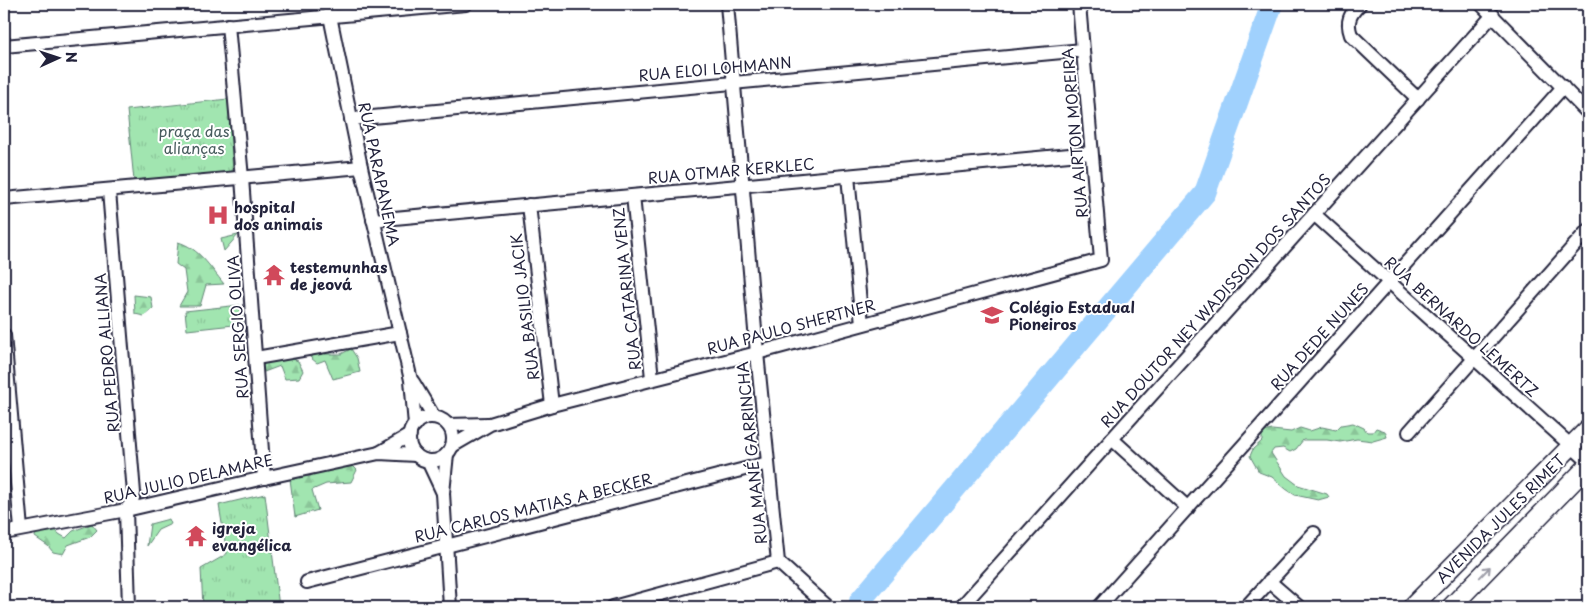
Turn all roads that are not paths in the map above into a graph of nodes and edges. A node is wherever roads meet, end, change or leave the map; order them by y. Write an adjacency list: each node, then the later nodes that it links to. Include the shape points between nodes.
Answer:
1 (466, 4): 6 (street)
2 (726, 4): 11 (street, RUA MANÉ GARRINCHA)
3 (1079, 4): 10 (street, RUA AIRTON MOREIRA)
4 (1360, 4): 13 (street, via 1352,12 1347,25 1351,35)
5 (1481, 4): 7 (street)
6 (329, 10): 8 (street); 15 (street, RUA PARAPANEMA)
7 (1493, 15): 12 (street); 13 (street, RUA DOUTOR NEY WADISSON DOS SANTOS)
8 (228, 26): 9 (street); 19 (street, RUA SERGIO OLIVA)
9 (4, 46)
10 (1083, 50): 11 (street, RUA ELOI LOHMANN); 16 (street, RUA AIRTON MOREIRA)
11 (734, 83): 15 (street, RUA ELOI LOHMANN); 20 (street, RUA MANÉ GARRINCHA)
12 (1563, 87): 14 (street); 29 (street, RUA DEDE NUNES)
13 (1418, 99): 25 (street, RUA DOUTOR NEY WADISSON DOS SANTOS)
14 (1588, 113)
15 (351, 119): 17 (street, RUA PARAPANEMA)
16 (1092, 153): 18 (street, RUA OTMAR KERKLEC); 28 (street, RUA AIRTON MOREIRA)
17 (361, 167): 19 (street); 26 (street, RUA PARAPANEMA)
18 (848, 176): 20 (street, RUA OTMAR KERKLEC); 30 (street)
19 (242, 178): 21 (street); 34 (street, RUA SERGIO OLIVA)
20 (742, 186): 22 (street, RUA OTMAR KERKLEC); 33 (street, RUA MANÉ GARRINCHA)
21 (109, 190): 23 (street); 56 (street, RUA PEDRO ALLIANA, via 134,493)
22 (633, 196): 24 (street, RUA OTMAR KERKLEC); 36 (street, RUA CATARINA VENZ)
23 (4, 199)
24 (529, 205): 26 (street, RUA OTMAR KERKLEC); 38 (street, RUA BASILIO JACIK)
25 (1314, 214): 29 (street, RUA BERNARDO LEMERTZ); 45 (street, RUA DOUTOR NEY WADISSON DOS SANTOS)
26 (373, 220): 31 (street, RUA PARAPANEMA)
27 (1588, 230): 35 (street)
28 (1101, 260): 30 (street, RUA PAULO SHERTNER)
29 (1389, 282): 35 (street, RUA BERNARDO LEMERTZ); 55 (street, RUA DEDE NUNES)
30 (862, 324): 33 (street, RUA PAULO SHERTNER)
31 (400, 334): 34 (street); 37 (street, RUA PARAPANEMA)
32 (4, 335): 57 (street)
33 (757, 353): 36 (street, RUA PAULO SHERTNER); 51 (street, RUA MANÉ GARRINCHA)
34 (256, 358): 53 (street, RUA SERGIO OLIVA)
35 (1474, 358): 44 (street); 46 (street, RUA BERNARDO LEMERTZ)
36 (652, 378): 38 (street, RUA PAULO SHERTNER)
37 (411, 380): 39 (street, RUA PARAPANEMA); 43 (street, RUA PARAPANEMA)
38 (552, 405): 40 (street, RUA PAULO SHERTNER)
39 (434, 417): 41 (street); 43 (street, via 427,418)
40 (490, 424): 41 (street, RUA PAULO SHERTNER); 47 (street, RUA PAULO SHERTNER)
41 (448, 425): 47 (street, via 452,435)
42 (1588, 429): 46 (main road, AVENIDA JULES RIMET)
43 (412, 430): 48 (street, RUA JULIO DELAMARE); 49 (street, via 412,449)
44 (1409, 432)
45 (1112, 439): 55 (street); 68 (street, RUA DOUTOR NEY WADISSON DOS SANTOS)
46 (1571, 446): 50 (street, RUA BERNARDO LEMERTZ); 72 (main road, AVENIDA JULES RIMET)
47 (449, 450): 49 (street, via 441,458); 54 (street)
48 (379, 453): 49 (street, RUA JULIO DELAMARE); 53 (street, RUA JULIO DELAMARE)
49 (422, 458): 54 (street)
50 (1588, 461)
51 (768, 463): 60 (street, RUA CARLOS MATIAS A BECKER); 61 (street, RUA MANÉ GARRINCHA)
52 (1588, 466): 73 (main road, AVENIDA JULES RIMET, one-way to 52)
53 (264, 478): 56 (street, RUA JULIO DELAMARE)
54 (443, 493): 60 (street)
55 (1188, 508): 69 (street, RUA DEDE NUNES)
56 (126, 510): 57 (street, RUA JULIO DELAMARE); 65 (street)
57 (21, 529): 58 (street, RUA JULIO DELAMARE)
58 (4, 533)
59 (1314, 533): 62 (street)
60 (446, 545): 63 (street, RUA CARLOS MATIAS A BECKER); 66 (street)
61 (778, 562): 64 (street); 67 (street, RUA MANÉ GARRINCHA)
62 (1270, 581): 70 (street); 71 (street)
63 (307, 582)
64 (621, 606)
65 (129, 607)
66 (450, 607)
67 (828, 607)
68 (961, 607)
69 (1099, 607)
70 (1246, 607)
71 (1299, 607)
72 (1412, 607)
73 (1451, 607)

